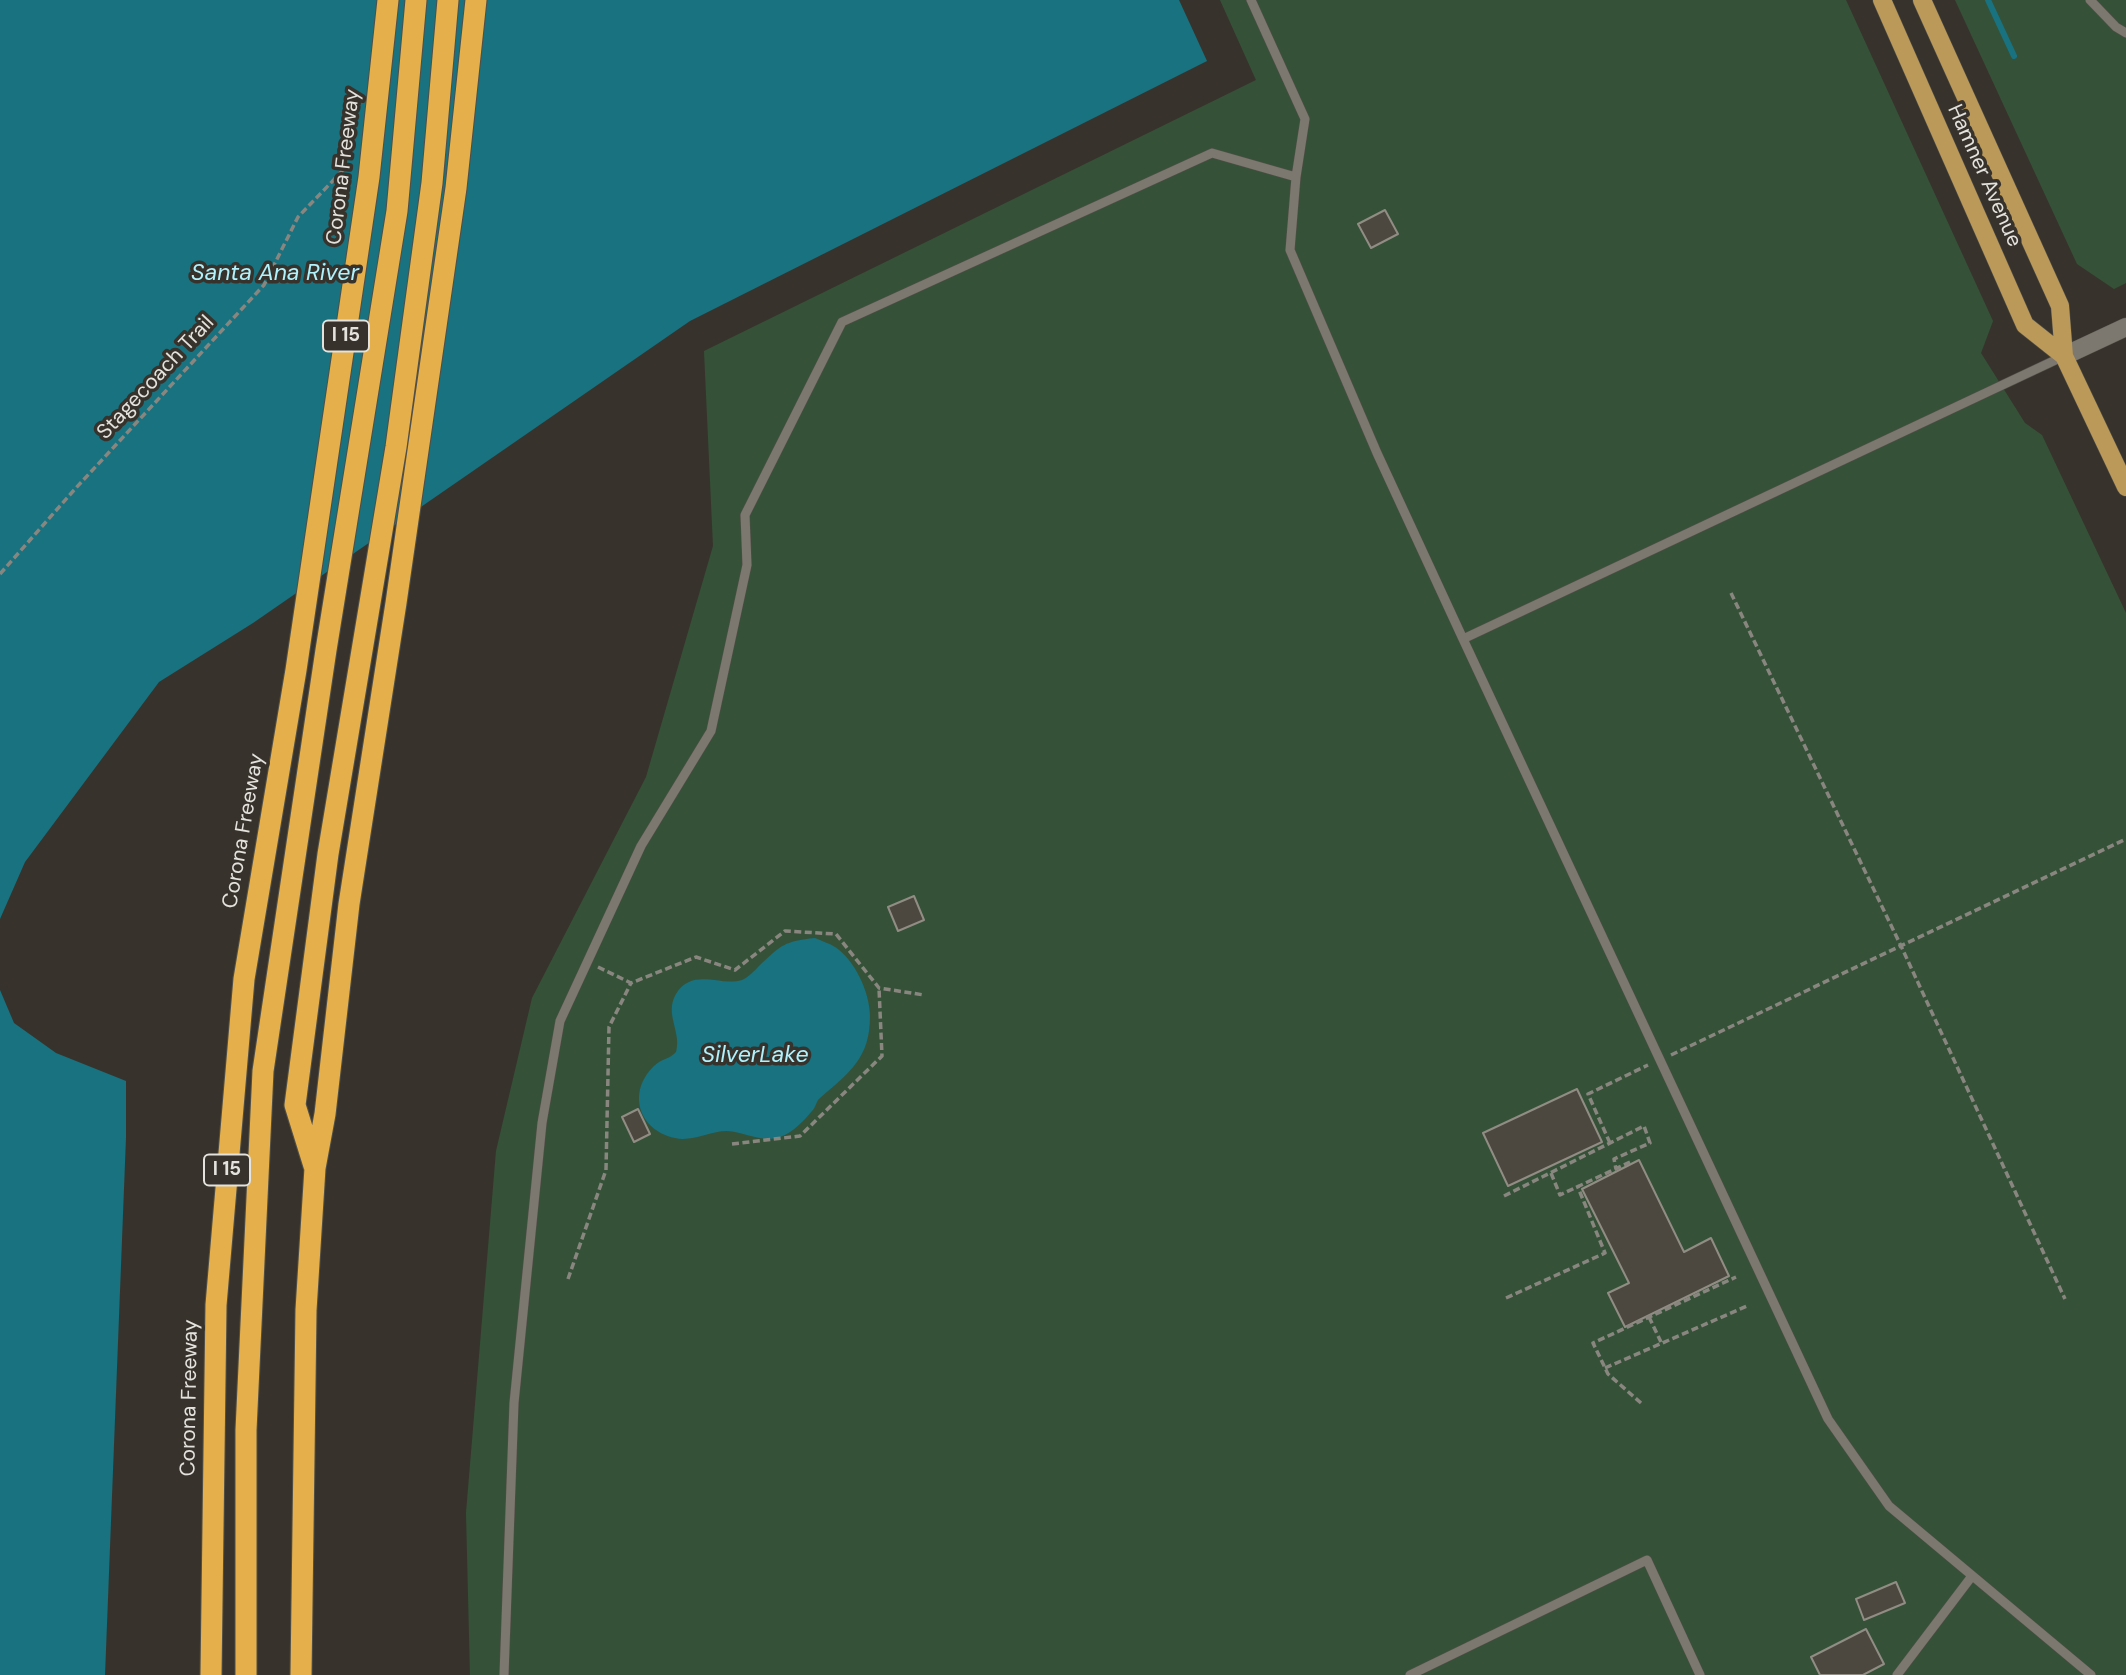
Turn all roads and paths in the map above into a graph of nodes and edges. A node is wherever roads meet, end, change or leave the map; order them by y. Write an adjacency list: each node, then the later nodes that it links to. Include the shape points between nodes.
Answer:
1 (388, 0): 43 (highway, Corona Freeway / I 15, via 369,177 296,670 244,979 216,1305)
2 (416, 0): 44 (highway, via 397,211 262,1071 246,1430)
3 (448, 0): 28 (highway, via 432,183 396,447 328,854 295,1105)
4 (476, 0): 28 (highway, via 456,188 349,904)
5 (1251, 0): 11 (lane, via 1306,118)
6 (1882, 0): 13 (main road, Hamner Avenue, via 2025,325)
7 (1922, 0): 13 (main road, Hamner Avenue, via 2060,306)
8 (2090, 0): 9 (lane)
9 (2126, 33)
10 (349, 164): 15 (path, Stagecoach Trail, via 298,217 264,285)
11 (1296, 177): 17 (lane, via 1290,250); 20 (lane, via 1213,153 842,322 745,515 747,565 711,731 641,846)
12 (2126, 327): 13 (street)
13 (2064, 356): 14 (main road, Hamner Avenue); 17 (lane)
14 (2126, 487)
15 (0, 574)
16 (1731, 593): 19 (path)
17 (1463, 639): 24 (lane)
18 (2126, 839): 19 (path)
19 (1901, 946): 24 (path); 36 (path)
20 (587, 962): 21 (path); 46 (lane, via 560,1021 542,1123 514,1403)
21 (631, 983): 22 (path, via 696,957 735,970 785,931 836,934); 34 (path, via 610,1027 606,1170)
22 (879, 988): 23 (path); 26 (path, via 882,1056 800,1136)
23 (924, 995)
24 (1660, 1060): 25 (path, via 1588,1094); 42 (lane, via 1828,1419 1889,1506)
25 (1610, 1143): 29 (path, via 1644,1126 1650,1143 1614,1160); 30 (path)
26 (732, 1144)
27 (1630, 1162): 29 (path)
28 (315, 1168): 45 (highway, via 306,1310)
29 (1616, 1169): 31 (path)
30 (1550, 1173): 31 (path, via 1560,1195); 32 (path)
31 (1577, 1185): 35 (path, via 1605,1253)
32 (1504, 1196)
33 (1736, 1277): 38 (path)
34 (568, 1279)
35 (1506, 1298)
36 (2065, 1298)
37 (1747, 1306): 39 (path)
38 (1649, 1317): 39 (path); 40 (path, via 1593,1343)
39 (1661, 1342): 40 (path)
40 (1605, 1368): 41 (path)
41 (1641, 1403)
42 (1972, 1576): 49 (lane); 50 (lane)
43 (211, 1675)
44 (246, 1675)
45 (301, 1675)
46 (504, 1675)
47 (1410, 1675): 48 (lane, via 1647,1560)
48 (1700, 1675)
49 (1897, 1675)
50 (2091, 1675)

